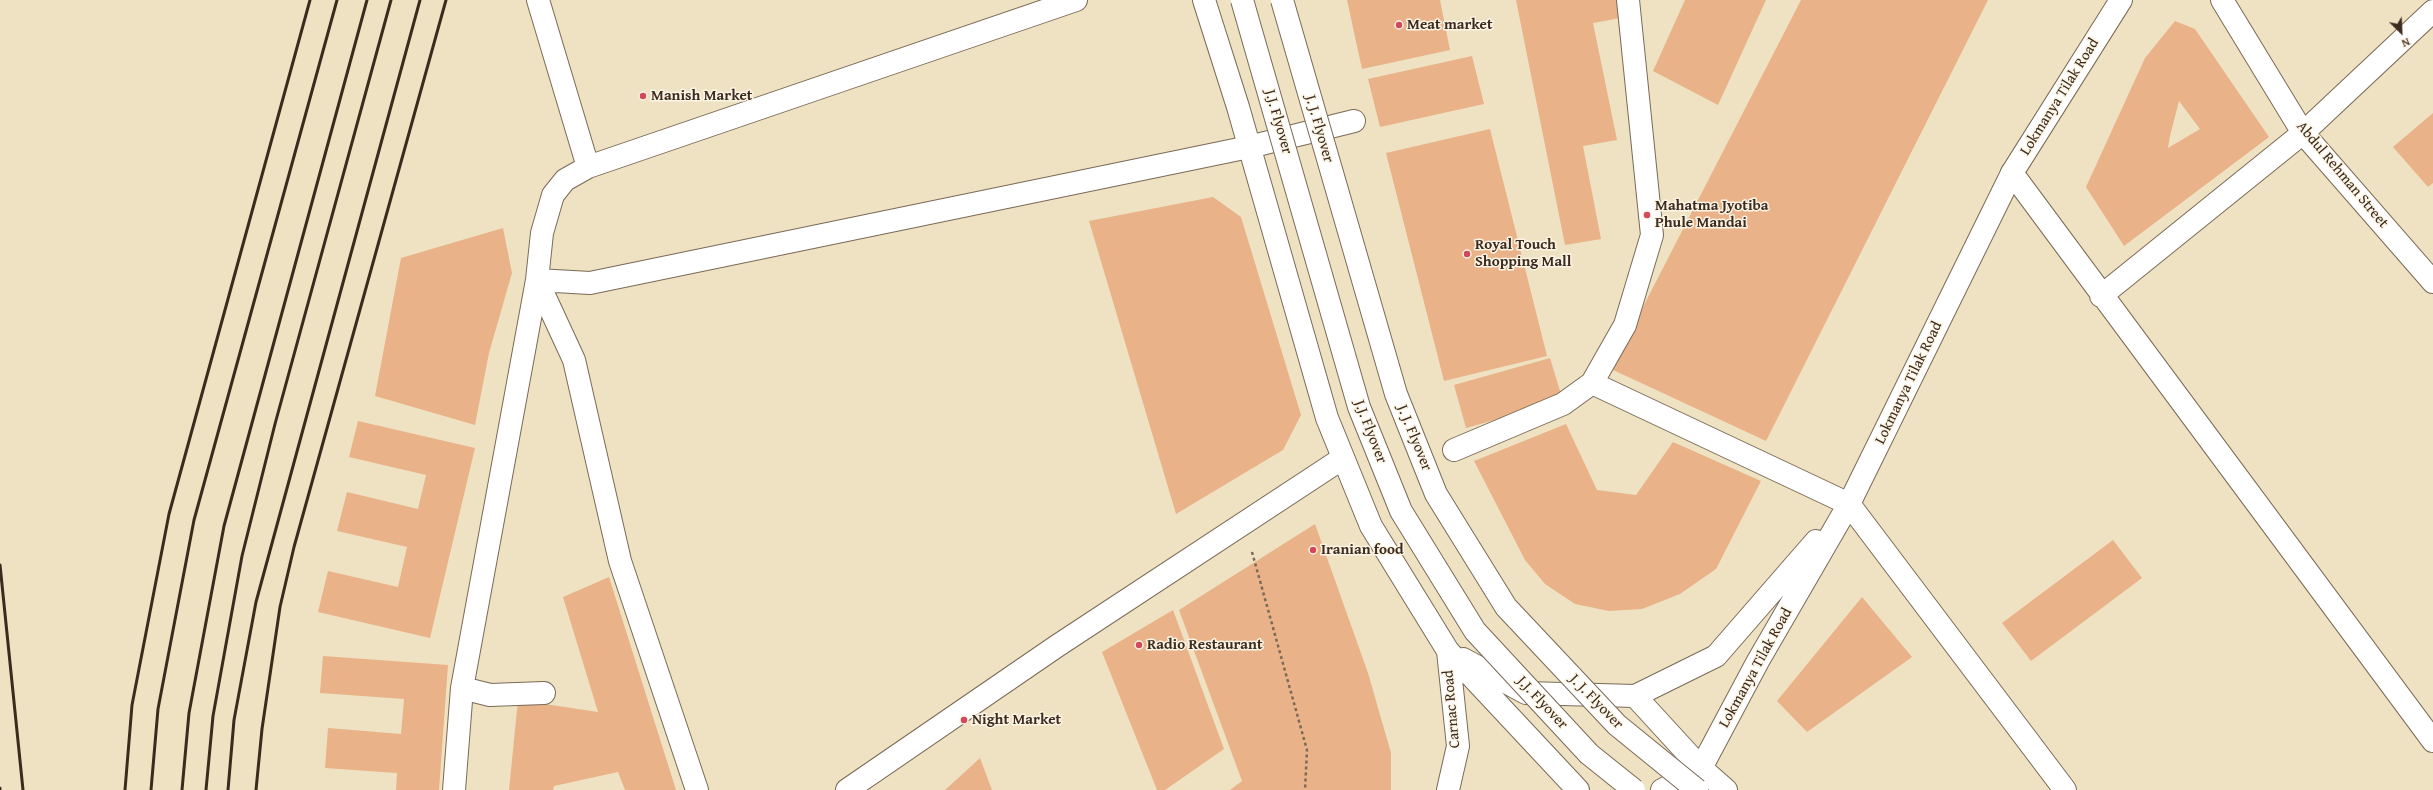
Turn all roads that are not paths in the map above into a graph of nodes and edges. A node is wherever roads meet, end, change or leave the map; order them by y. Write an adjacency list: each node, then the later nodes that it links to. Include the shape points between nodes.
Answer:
1 (538, 0): 13 (street)
2 (1076, 0): 13 (street)
3 (1204, 0): 12 (street)
4 (1242, 0): 33 (street, J.J. Flyover, bridge, via 1359,407 1401,511 1475,631 1590,754)
5 (1282, 0): 35 (street, J. J. Flyover, bridge, via 1396,394 1436,494 1506,607 1616,725)
6 (1628, 0): 18 (street, via 1652,235 1625,325)
7 (2121, 0): 14 (street, Lokmanya Tilak Road)
8 (2222, 0): 11 (street, Abdul Rehman Street)
9 (2433, 11): 11 (street)
10 (1354, 121): 12 (street)
11 (2303, 133): 16 (street, Abdul Rehman Street); 17 (street)
12 (1249, 147): 15 (street, via 590,283); 20 (street, via 1328,418)
13 (588, 167): 15 (street, via 565,180 553,195 542,233)
14 (2012, 173): 17 (street); 21 (street, Lokmanya Tilak Road)
15 (537, 280): 23 (street); 29 (street, via 574,360 620,561)
16 (2433, 282)
17 (2101, 296): 26 (street)
18 (1592, 383): 19 (street, via 1563,404); 21 (street)
19 (1454, 450)
20 (1343, 458): 22 (street, via 1371,526); 30 (street, via 1056,646)
21 (1849, 504): 25 (street, via 1716,656); 27 (street, Lokmanya Tilak Road, via 1758,661); 37 (street)
22 (1448, 651): 25 (street, via 1526,693); 31 (street, Carnac Road, via 1458,746); 32 (street)
23 (462, 688): 24 (street, via 490,695); 28 (street)
24 (544, 693)
25 (1635, 696): 27 (street)
26 (2433, 741)
27 (1701, 768): 34 (street); 36 (street)
28 (454, 790)
29 (697, 790)
30 (847, 790)
31 (1448, 790)
32 (1578, 790)
33 (1634, 790)
34 (1662, 790)
35 (1697, 790)
36 (1726, 790)
37 (2065, 790)

